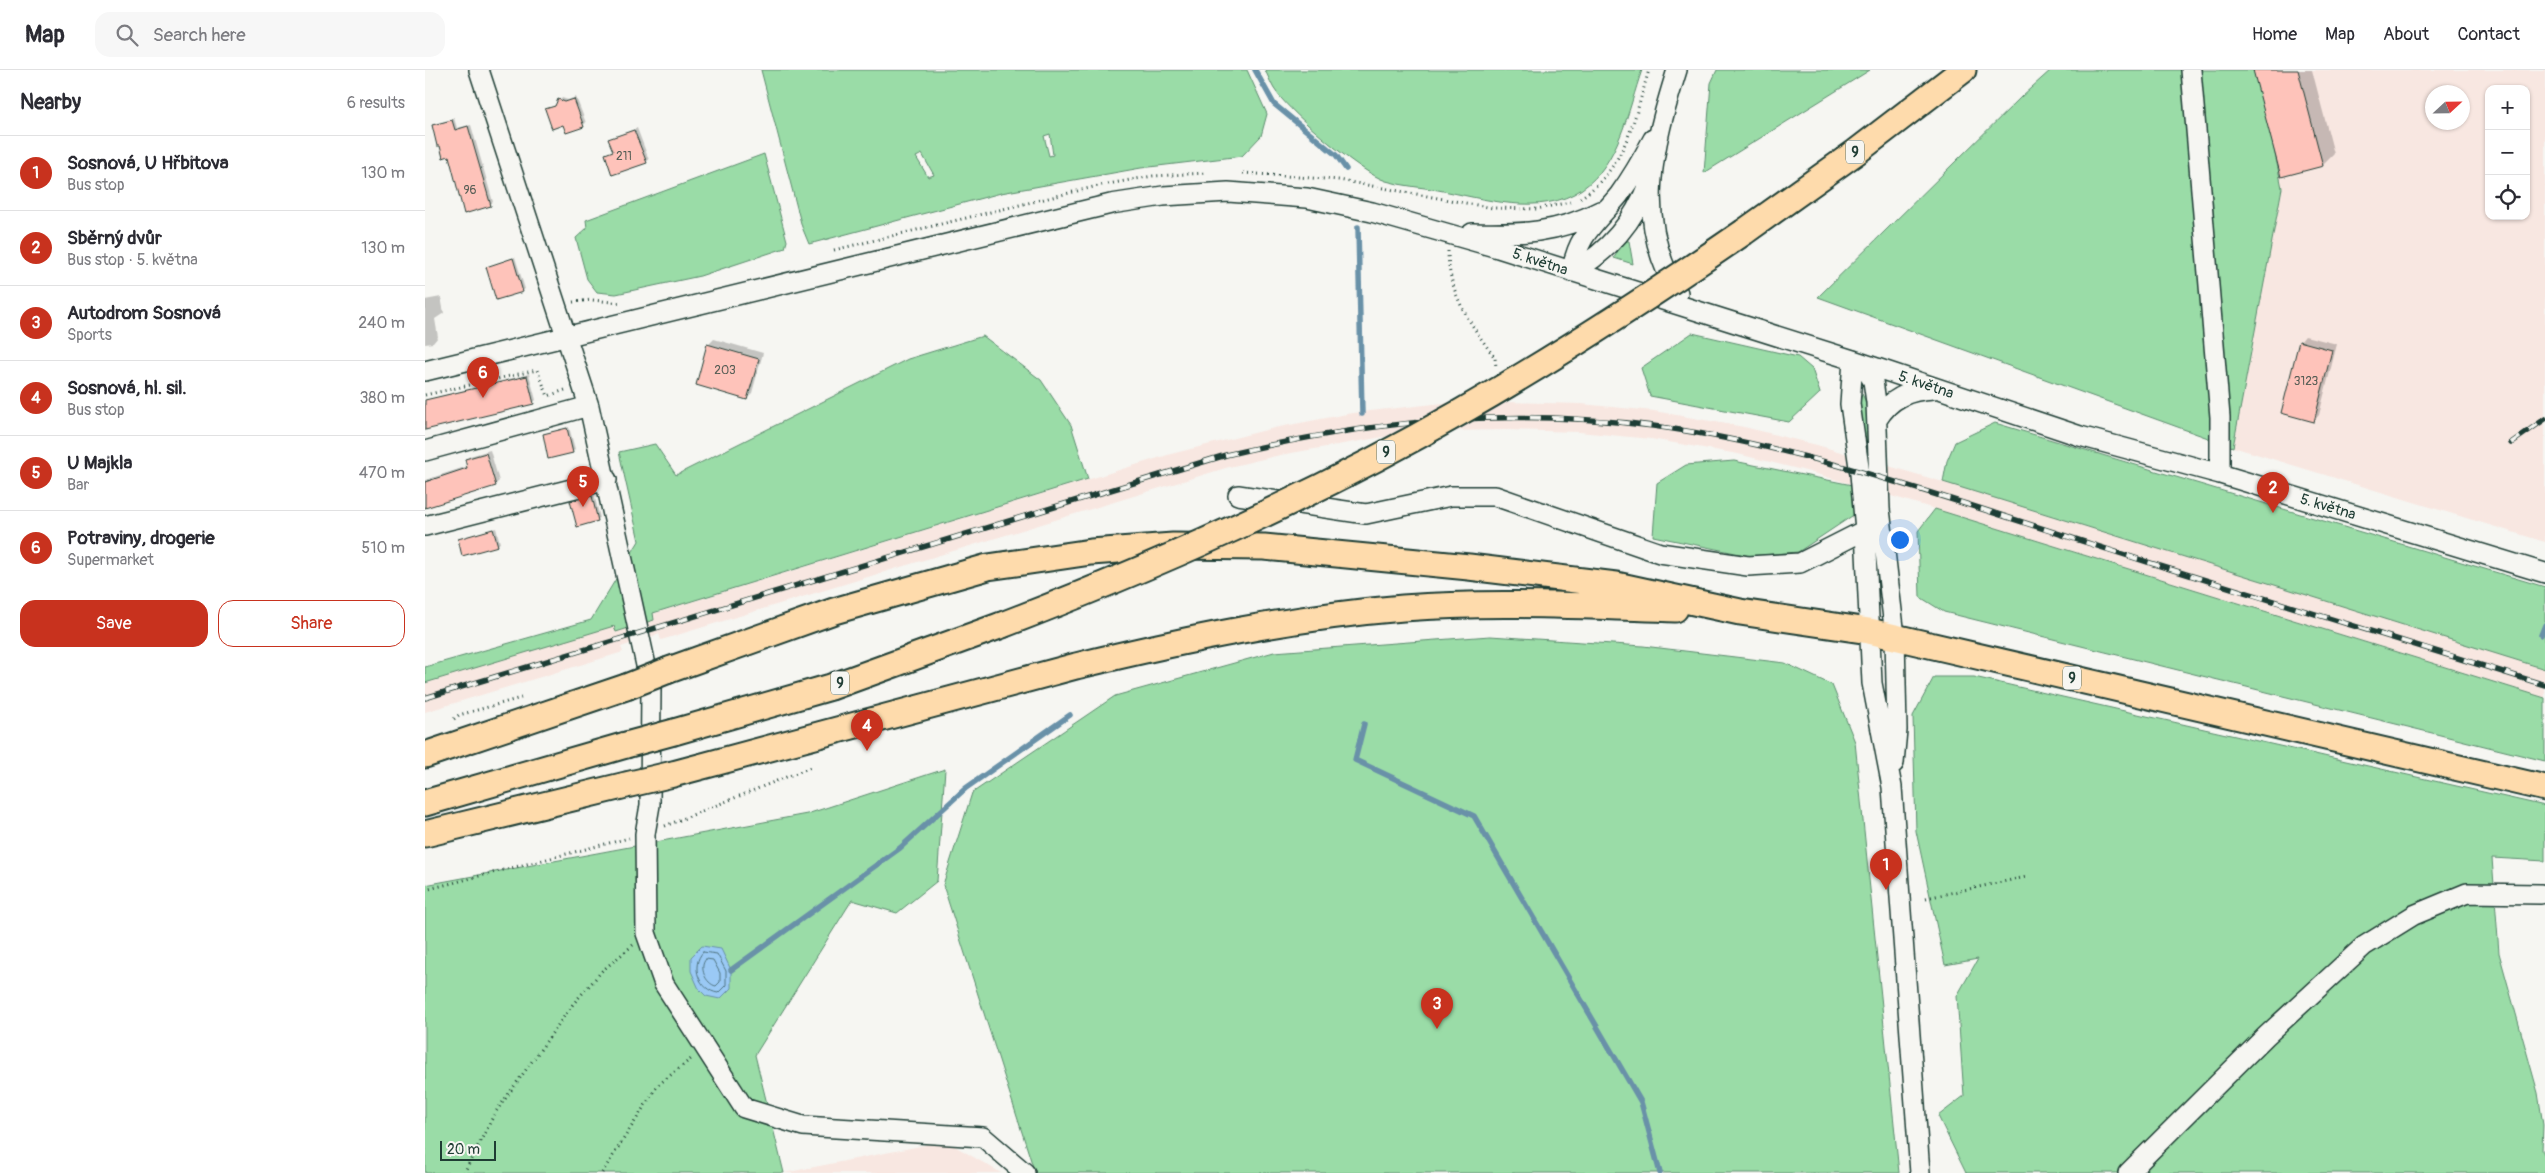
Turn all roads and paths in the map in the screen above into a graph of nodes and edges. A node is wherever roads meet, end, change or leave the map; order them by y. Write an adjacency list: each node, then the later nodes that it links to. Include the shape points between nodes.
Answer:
1 (479, 70): 11 (street)
2 (1677, 70): 5 (street)
3 (1963, 70): 30 (main road, 9, bridge, via 1856,152 1632,308 1458,414 1277,508 1138,572 1003,626 831,687)
4 (2191, 70): 21 (street, via 2220,417)
5 (1659, 127): 6 (street); 7 (street, via 1637,168)
6 (1653, 169): 9 (street, via 1639,203 1614,240 1594,260); 10 (street, via 1652,223 1659,258)
7 (1608, 207): 8 (street, via 1577,222 1540,233); 9 (street, via 1581,238)
8 (1448, 233): 9 (street, 5. května); 11 (street, 5. května, via 1307,198 1227,192 1163,196 1111,204); 13 (path, via 1448,270 1460,307 1495,358)
9 (1572, 272): 10 (street, 5. května)
10 (1692, 311): 12 (street, 5. května)
11 (568, 337): 14 (street, 5. května); 15 (street)
12 (1857, 362): 16 (street, 5. května); 19 (street, via 1873,381); 25 (street, via 1850,404)
13 (1496, 368)
14 (425, 371)
15 (583, 384): 17 (path, via 548,396 537,370); 18 (street)
16 (1937, 389): 19 (street, via 1916,391 1897,398 1883,409); 21 (street, 5. května, via 2080,436)
17 (425, 395)
18 (589, 406): 20 (street); 22 (street)
19 (1877, 420): 29 (street, via 1880,509)
20 (425, 452)
21 (2220, 474): 26 (street, 5. května)
22 (607, 480): 24 (street); 38 (street, via 651,688 650,805)
23 (1238, 495): 25 (street, via 1367,514 1451,496 1495,496 1660,553 1747,566 1800,563)
24 (425, 526)
25 (1865, 530): 28 (street)
26 (2545, 573)
27 (1740, 612): 28 (main road, 9); 31 (main road, 9, bridge, via 1616,584 1264,547 1173,546 1091,552 988,567 834,611 626,687); 37 (main road, 9, bridge, via 1544,603 1402,608 1301,620 1142,650 673,774)
28 (1869, 631): 29 (main road, 9); 33 (street, via 1872,682)
29 (1895, 636): 33 (street, via 1897,730); 34 (main road, 9)
30 (626, 745): 35 (main road, 9); 36 (main road, 9)
31 (425, 755)
32 (811, 767): 38 (path)
33 (1892, 787): 48 (street)
34 (2545, 788)
35 (425, 789)
36 (425, 804)
37 (425, 834)
38 (645, 834): 40 (path); 43 (street)
39 (2026, 877): 42 (path)
40 (425, 890)
41 (2541, 894): 49 (street, via 2467,893 2414,915 2364,946 2266,1036)
42 (1926, 898)
43 (647, 933): 44 (street, via 664,984); 45 (path, via 602,971 573,1004 495,1112)
44 (705, 1047): 46 (path, via 658,1085); 47 (street, via 744,1108 803,1126 983,1137)
45 (464, 1173)
46 (602, 1173)
47 (1025, 1173)
48 (1920, 1173)
49 (2128, 1173)

